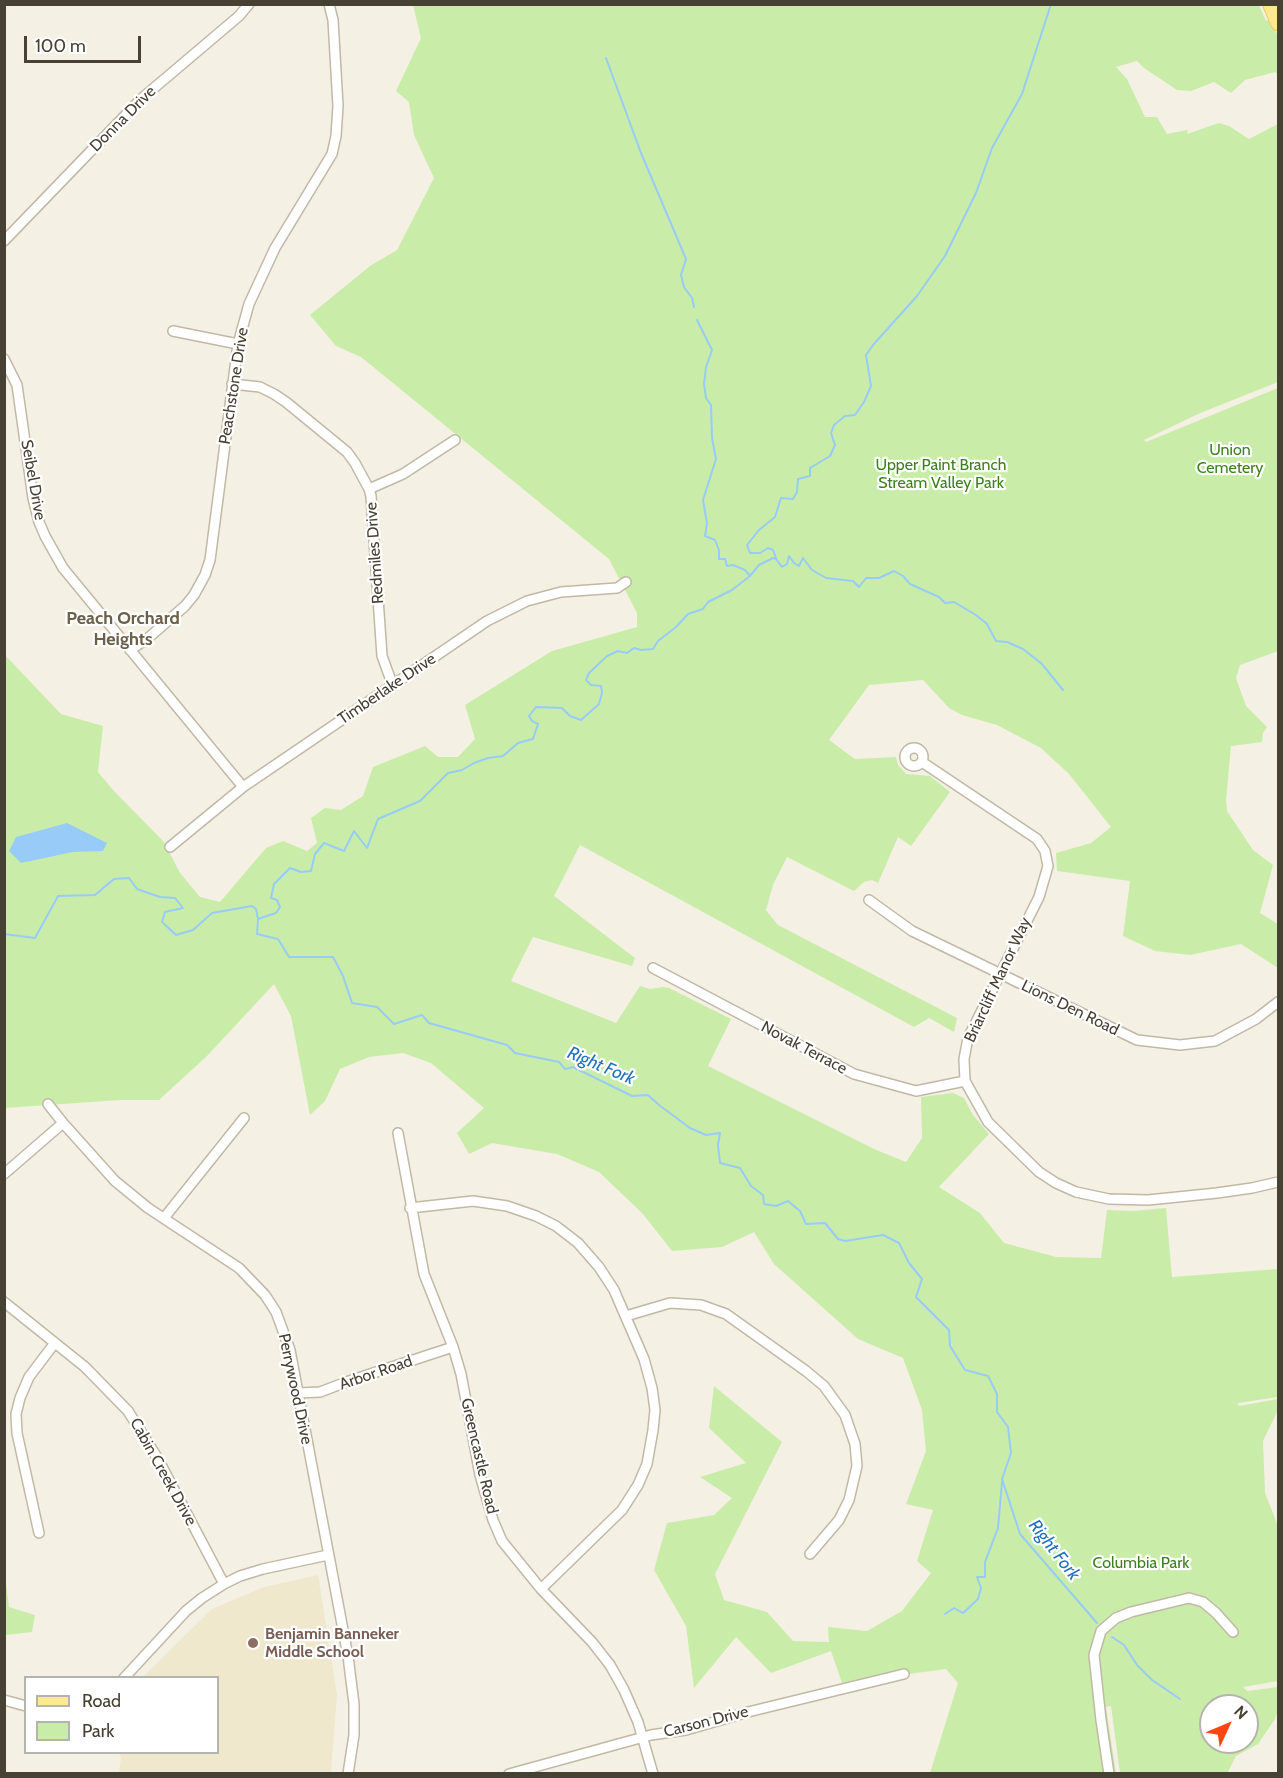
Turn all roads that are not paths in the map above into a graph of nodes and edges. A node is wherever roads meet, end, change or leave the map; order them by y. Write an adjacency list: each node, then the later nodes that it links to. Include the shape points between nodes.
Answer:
1 (249, 4): 5 (street, Donna Drive, via 141,99)
2 (329, 4): 7 (street, Peachstone Drive, via 338,106 332,154 264,268)
3 (1270, 4): 4 (main road)
4 (1278, 24)
5 (4, 241)
6 (173, 331): 7 (street)
7 (238, 344): 9 (street, Peachstone Drive)
8 (4, 359): 13 (street, Seibel Drive, via 17,385 33,498 45,536 63,568)
9 (232, 384): 11 (street, Redmiles Drive, via 260,387 286,402 347,452); 13 (street, Peachstone Drive, via 217,518 205,575 185,606)
10 (455, 440): 11 (street, via 403,474)
11 (369, 489): 14 (street, Redmiles Drive, via 382,656)
12 (626, 582): 14 (street, Timberlake Drive, via 616,588 561,592 527,601 487,621)
13 (130, 650): 16 (street, Seibel Drive)
14 (393, 686): 16 (street, Timberlake Drive)
15 (922, 762): 20 (street, Briarcliff Manor Way, via 1036,838 1045,851 1048,867 1038,897)
16 (243, 787): 17 (street, Timberlake Drive)
17 (170, 847)
18 (869, 900): 20 (street, Lions Den Road, via 912,931)
19 (653, 968): 22 (street, Novak Terrace, via 854,1074 916,1091)
20 (999, 974): 21 (street, Lions Den Road, via 1137,1040 1158,1044 1215,1041); 22 (street, Briarcliff Manor Way, via 968,1038)
21 (1278, 1002)
22 (965, 1081): 28 (street, via 988,1122 1013,1148 1056,1184 1076,1192 1109,1199 1149,1200 1229,1192)
23 (48, 1104): 25 (street, Perrywood Drive)
24 (244, 1118): 30 (street)
25 (63, 1123): 27 (street); 30 (street, Perrywood Drive, via 115,1180)
26 (398, 1133): 29 (street, Greencastle Road)
27 (4, 1174)
28 (1278, 1182)
29 (410, 1208): 32 (street, via 473,1201 536,1215 578,1243 599,1267); 34 (street, Greencastle Road, via 424,1274)
30 (164, 1218): 35 (street, Perrywood Drive, via 239,1268 265,1295 290,1350)
31 (4, 1302): 33 (street, Cabin Creek Drive)
32 (626, 1316): 37 (street, via 670,1303 701,1305 726,1314 824,1386 845,1415 855,1444 857,1466 849,1500 839,1520); 40 (street, via 652,1388 653,1430 646,1464 622,1510)
33 (54, 1344): 36 (street, via 29,1377 16,1414); 39 (street, Cabin Creek Drive, via 85,1367 128,1411)
34 (453, 1347): 35 (street, Arbor Road, via 320,1392); 40 (street, Greencastle Road, via 493,1520 502,1541)
35 (298, 1393): 38 (street, Perrywood Drive)
36 (39, 1533)
37 (810, 1554)
38 (328, 1555): 39 (street, via 263,1569); 47 (street, Perrywood Drive, via 354,1704)
39 (224, 1584): 43 (street, via 186,1611)
40 (541, 1589): 46 (street, Greencastle Road, via 610,1665)
41 (1233, 1632): 50 (street, via 1203,1602 1190,1598 1131,1612 1101,1631 1094,1655)
42 (904, 1674): 46 (street, Carson Drive, via 686,1730)
43 (125, 1676)
44 (4, 1700): 45 (street)
45 (24, 1705)
46 (643, 1737): 48 (street, Carson Drive); 49 (street, Greencastle Road)
47 (348, 1773)
48 (509, 1773)
49 (653, 1773)
50 (1109, 1773)

